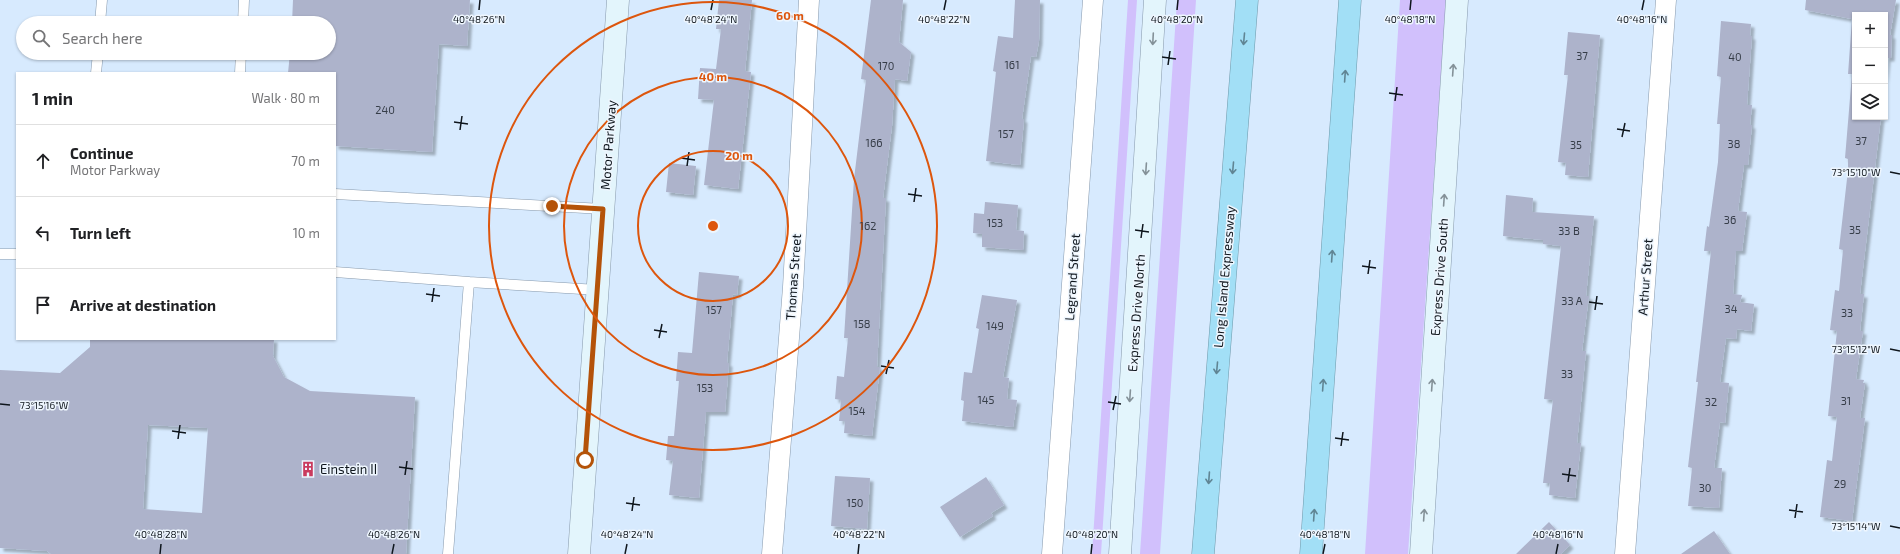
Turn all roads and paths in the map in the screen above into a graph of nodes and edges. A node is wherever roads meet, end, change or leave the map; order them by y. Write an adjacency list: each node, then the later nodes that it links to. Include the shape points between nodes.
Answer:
1 (102, 0): 11 (lane)
2 (244, 0): 12 (lane)
3 (618, 0): 18 (main road, Motor Parkway)
4 (809, 0): 26 (street, Thomas Street, via 793,287)
5 (1093, 0): 27 (street, Legrand Street)
6 (1156, 0): 28 (main road, Express Drive North, one-way to 28)
7 (1247, 0): 29 (highway, Long Island Expressway, one-way to 29)
8 (1350, 0): 30 (highway, one-way to 8)
9 (1457, 0): 31 (main road, Express Drive South, one-way to 9)
10 (1666, 0): 32 (street, Arthur Street)
11 (101, 16)
12 (243, 16)
13 (97, 60): 15 (lane)
14 (241, 60): 16 (lane)
15 (96, 72)
16 (240, 72)
17 (336, 194): 18 (lane)
18 (603, 209): 23 (main road, Motor Parkway)
19 (0, 254): 20 (lane)
20 (16, 254)
21 (336, 272): 22 (lane)
22 (469, 282): 23 (lane); 24 (lane)
23 (598, 290): 25 (main road, Motor Parkway)
24 (448, 554)
25 (579, 554)
26 (772, 554)
27 (1052, 554)
28 (1120, 554)
29 (1203, 554)
30 (1311, 554)
31 (1421, 554)
32 (1625, 554)

